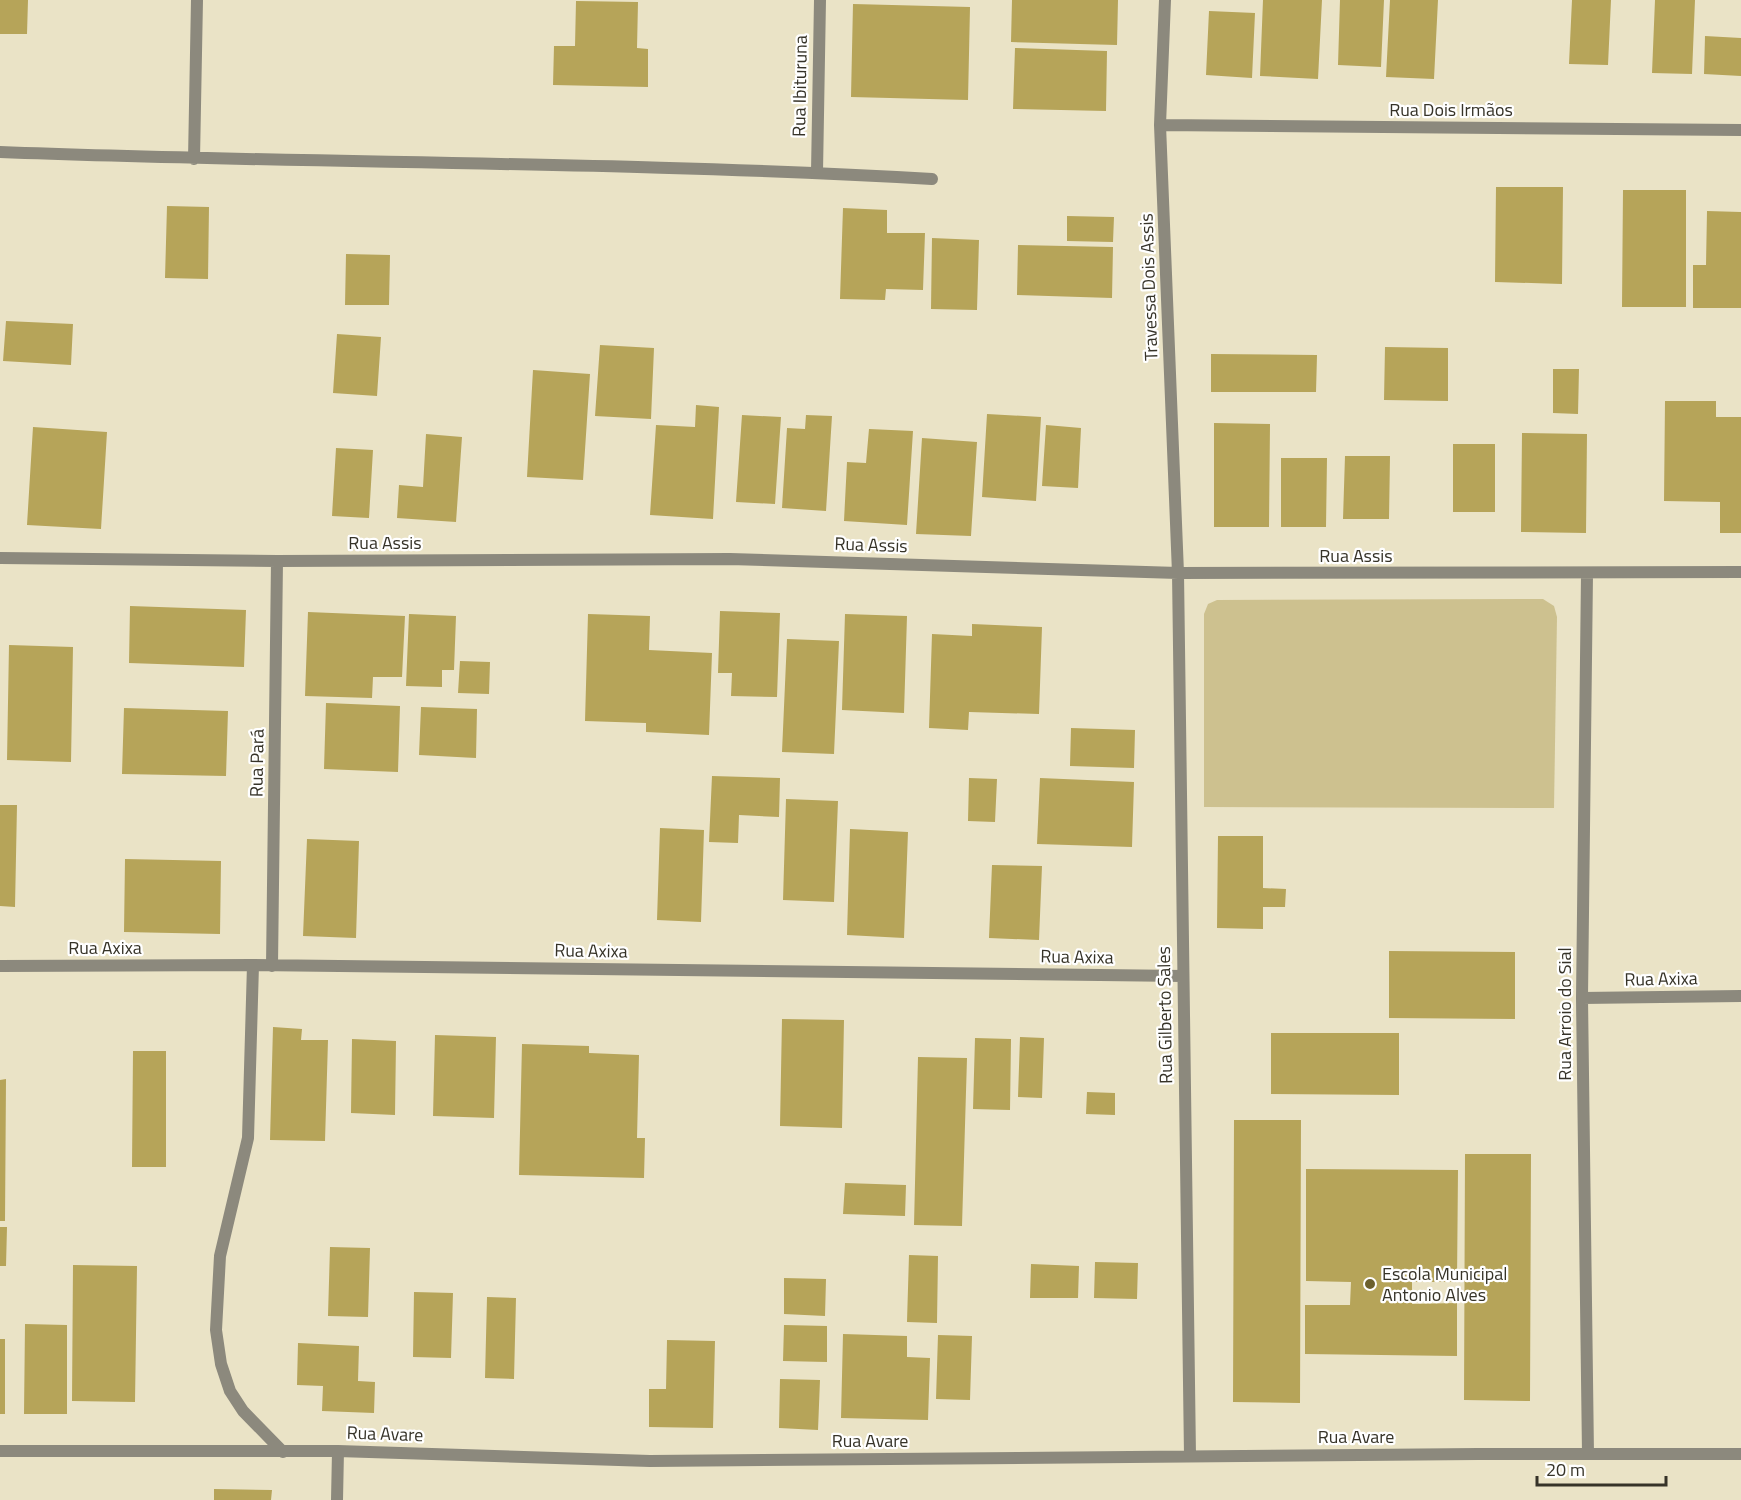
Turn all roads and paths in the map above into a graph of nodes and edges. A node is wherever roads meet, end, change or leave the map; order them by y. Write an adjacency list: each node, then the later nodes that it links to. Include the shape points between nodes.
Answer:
1 (197, 0): 7 (street)
2 (820, 0): 8 (street, Rua Ibituruna)
3 (1165, 0): 4 (street, Travessa Dois Assis)
4 (1160, 125): 5 (street, Rua Dois Irmãos); 13 (street, Travessa Dois Assis)
5 (1741, 130)
6 (0, 152): 7 (street)
7 (194, 159): 8 (street)
8 (817, 172): 9 (street)
9 (932, 179)
10 (0, 558): 11 (street, Rua Assis)
11 (277, 561): 13 (street, Rua Assis, via 729,559); 17 (street, Rua Pará)
12 (1741, 572): 14 (street, Rua Assis)
13 (1178, 573): 14 (street, Rua Assis); 18 (street, Rua Gilberto Sales)
14 (1587, 574): 20 (street, Rua Arroio do Sial)
15 (254, 965): 16 (street, Rua Axixa); 17 (street, Rua Axixa); 23 (street, via 248,1138 220,1256 216,1330 230,1391 243,1411)
16 (0, 966)
17 (272, 966): 18 (street, Rua Axixa)
18 (1182, 976): 26 (street, Rua Gilberto Sales)
19 (1741, 996): 20 (street, Rua Axixa)
20 (1582, 998): 24 (street, Rua Arroio do Sial)
21 (0, 1451): 23 (street, Rua Avare)
22 (339, 1451): 23 (street, Rua Avare); 26 (street, Rua Avare, via 650,1461); 27 (street)
23 (283, 1452)
24 (1588, 1454): 25 (street, Rua Avare); 26 (street, Rua Avare)
25 (1741, 1454)
26 (1190, 1456)
27 (337, 1500)

